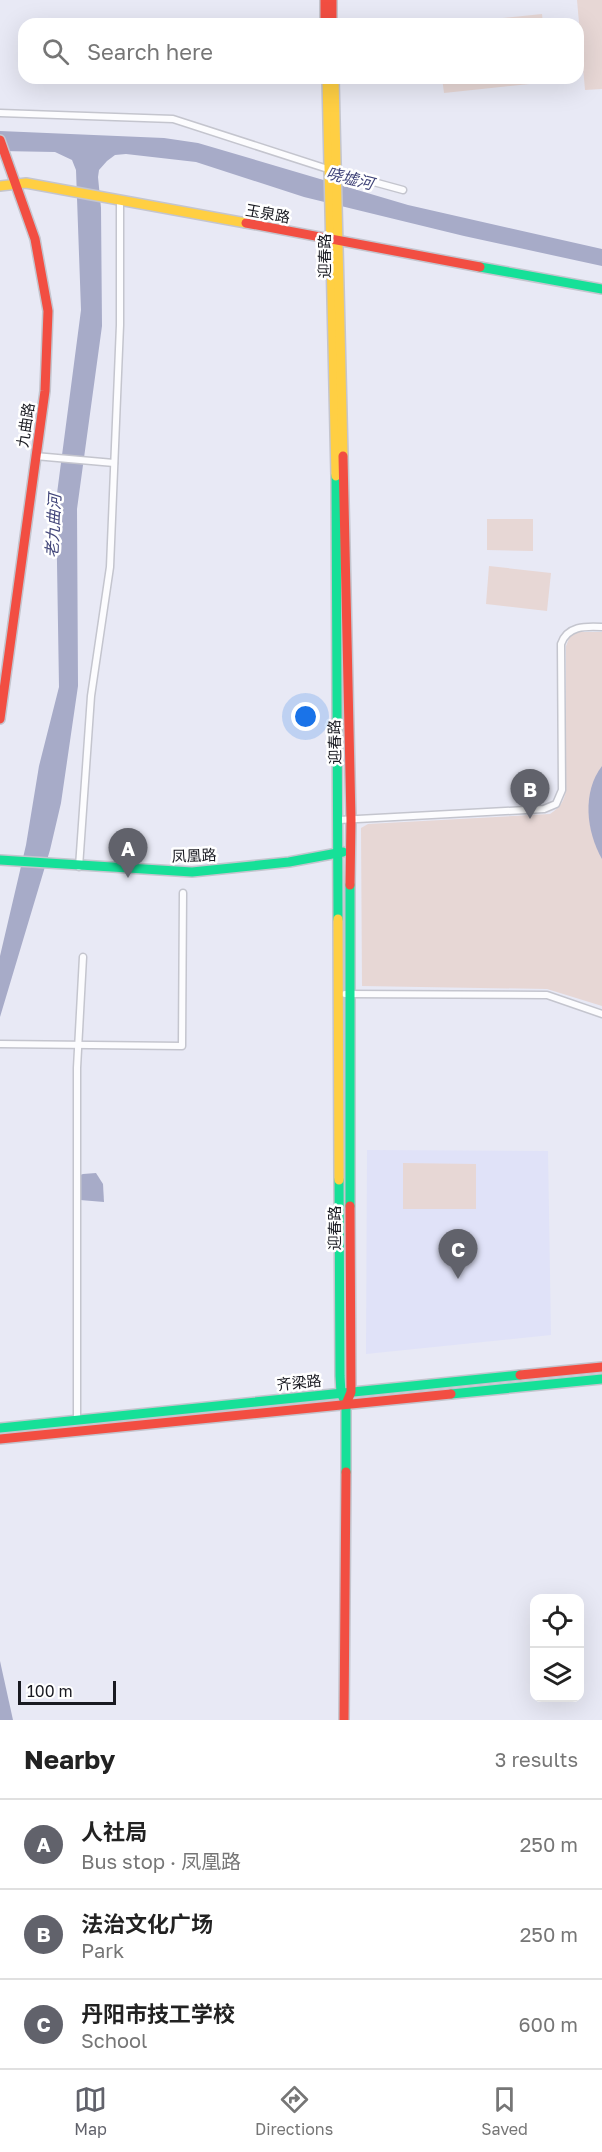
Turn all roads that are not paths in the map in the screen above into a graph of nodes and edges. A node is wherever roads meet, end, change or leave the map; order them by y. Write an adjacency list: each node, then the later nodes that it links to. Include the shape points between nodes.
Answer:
1 (325, 0): 3 (street)
2 (332, 0): 4 (street)
3 (325, 18)
4 (333, 18)
5 (327, 84): 9 (street, 迎春路)
6 (334, 84): 9 (street, 迎春路)
7 (0, 113): 9 (street, via 173,119)
8 (0, 140): 10 (street, 九曲路)
9 (333, 175): 12 (street); 14 (street, 迎春路)
10 (15, 184): 11 (street, 玉泉路); 13 (street, 玉泉路); 16 (street, 九曲路, via 35,239 48,311 45,391)
11 (0, 186)
12 (403, 190)
13 (120, 201): 14 (street, 玉泉路); 17 (street)
14 (334, 240): 15 (street, 玉泉路); 20 (street, 迎春路); 21 (street, 迎春路)
15 (602, 289)
16 (36, 456): 17 (street); 19 (street, 九曲路)
17 (114, 463): 25 (street, via 110,567 91,696)
18 (602, 627): 21 (street, via 578,628 569,632 561,644 562,790 556,804 544,809)
19 (0, 719)
20 (339, 820): 21 (street); 23 (street, 迎春路)
21 (351, 820): 22 (street, 迎春路)
22 (351, 851): 23 (street, 凤凰路); 28 (street, 迎春路)
23 (339, 853): 25 (street, 凤凰路, via 192,872); 28 (street, 迎春路)
24 (0, 860): 25 (street, 凤凰路)
25 (79, 867)
26 (183, 893): 31 (street, via 182,1046)
27 (83, 957): 31 (street)
28 (343, 994): 29 (street, via 547,995); 34 (street, 迎春路)
29 (602, 1014)
30 (0, 1044): 31 (street)
31 (80, 1045): 37 (street)
32 (602, 1367): 34 (street, 齐梁路)
33 (602, 1379): 35 (street, 齐梁路)
34 (346, 1392): 35 (street, 迎春路); 36 (street, 齐梁路)
35 (346, 1404): 38 (street, 齐梁路); 41 (street, 迎春路)
36 (146, 1413): 37 (street, 齐梁路); 38 (street)
37 (77, 1420): 39 (street, 齐梁路)
38 (147, 1424): 40 (street, 齐梁路)
39 (0, 1428)
40 (0, 1439)
41 (344, 1720)

